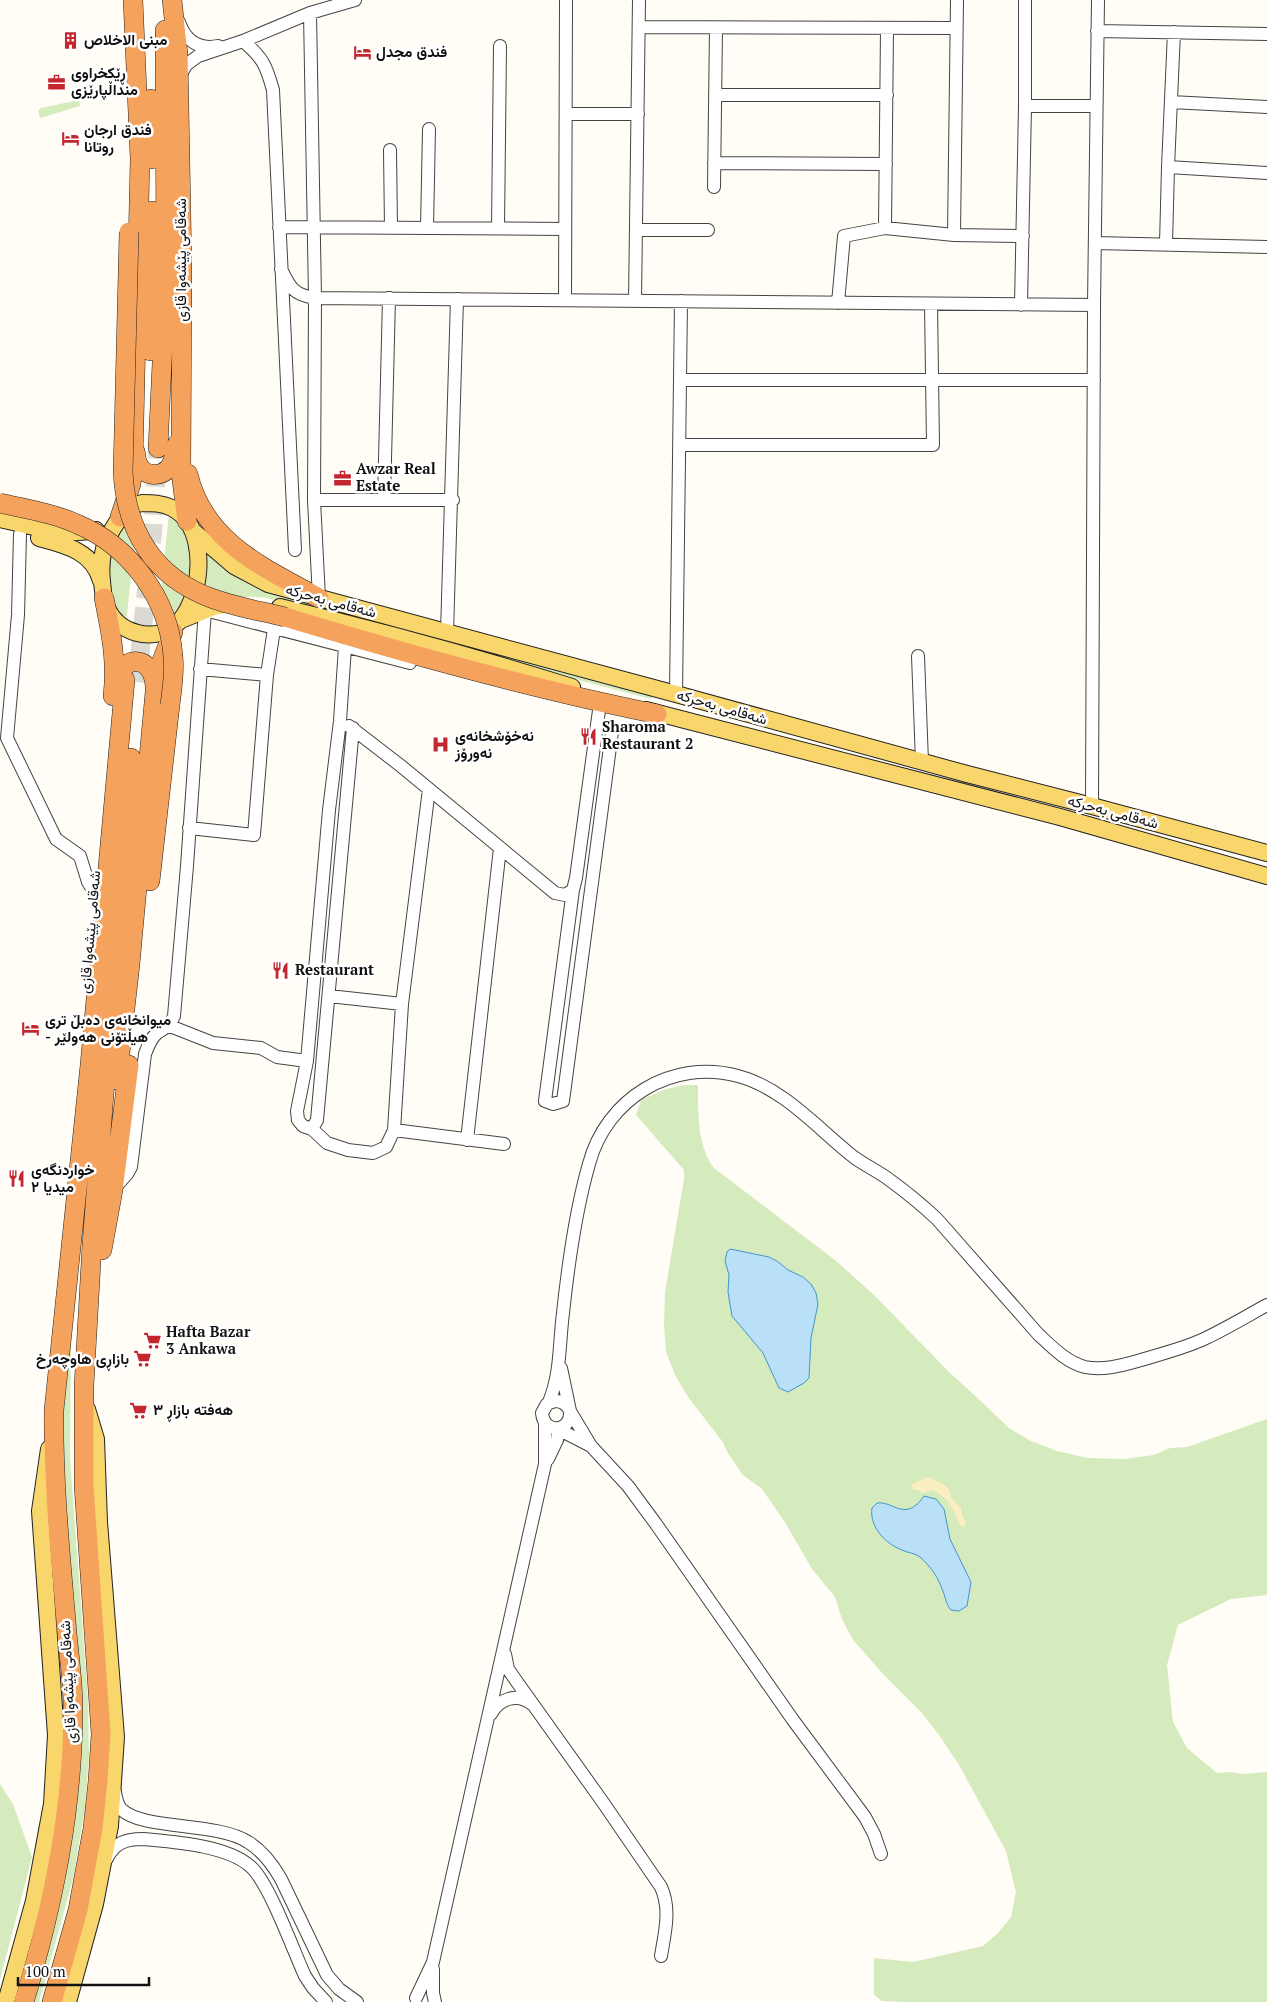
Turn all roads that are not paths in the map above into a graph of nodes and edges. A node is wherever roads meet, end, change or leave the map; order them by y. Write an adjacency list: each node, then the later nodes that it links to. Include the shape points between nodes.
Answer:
1 (125, 0): 83 (highway, bridge, via 129,232 125,500 140,540 155,560 185,585 213,599)
2 (133, 0): 68 (highway, شەقامی پێشەوا قازی)
3 (145, 0): 68 (highway, شەقامی پێشەوا قازی, via 152,131 152,278)
4 (355, 0): 11 (street)
5 (566, 0): 28 (street)
6 (639, 0): 12 (street)
7 (957, 0): 14 (street)
8 (1026, 0): 25 (street)
9 (1098, 0): 16 (street)
10 (170, 3): 19 (street, via 186,37 196,44 215,47); 21 (highway, شەقامی پێشەوا قازی); 68 (highway, شەقامی پێشەوا قازی, via 166,278)
11 (310, 13): 19 (street); 38 (street)
12 (640, 27): 13 (street); 29 (street)
13 (716, 28): 15 (street); 22 (street)
14 (956, 28): 15 (street); 46 (street)
15 (887, 29): 23 (street)
16 (1098, 31): 17 (street); 26 (street)
17 (1174, 32): 18 (street); 24 (street)
18 (1267, 34)
19 (243, 41): 21 (street, via 190,61 182,70); 37 (street, via 259,55 268,70 273,90)
20 (500, 46): 41 (street)
21 (179, 83): 65 (highway, شەقامی پێشەوا قازی)
22 (715, 95): 23 (street); 32 (street)
23 (887, 95): 33 (street)
24 (1171, 102): 27 (street); 34 (street)
25 (1025, 106): 26 (street); 47 (street)
26 (1096, 106): 48 (street)
27 (1267, 107)
28 (566, 114): 29 (street); 43 (street)
29 (638, 114): 44 (street)
30 (429, 129): 40 (street)
31 (390, 150): 39 (street)
32 (714, 163): 33 (street); 36 (street)
33 (886, 164): 42 (street)
34 (1168, 167): 35 (street); 49 (street)
35 (1267, 173)
36 (714, 187)
37 (279, 227): 38 (street); 51 (street)
38 (314, 228): 39 (street); 52 (street)
39 (391, 228): 40 (street)
40 (427, 228): 41 (street)
41 (498, 228): 43 (street)
42 (885, 228): 46 (street); 58 (street, via 844,236)
43 (565, 229): 55 (street)
44 (636, 230): 45 (street); 56 (street)
45 (708, 230)
46 (954, 235): 47 (street)
47 (1023, 236): 60 (street)
48 (1095, 243): 49 (street); 61 (street)
49 (1166, 244): 50 (street)
50 (1267, 247)
51 (282, 269): 52 (street, via 294,291); 78 (street)
52 (315, 298): 53 (street); 69 (street)
53 (389, 298): 54 (street); 70 (street)
54 (457, 299): 55 (street); 71 (street)
55 (565, 300): 56 (street)
56 (635, 301): 57 (street)
57 (681, 301): 58 (street); 62 (street)
58 (838, 303): 59 (street)
59 (931, 304): 60 (street); 63 (street)
60 (1020, 305): 61 (street)
61 (1094, 305): 64 (street)
62 (681, 380): 63 (street); 67 (street)
63 (933, 380): 64 (street); 67 (street, via 933,445)
64 (1094, 380): 100 (street)
65 (181, 397): 66 (highway, شەقامی پێشەوا قازی); 80 (highway, via 187,467 197,499 211,523 228,543 250,559)
66 (180, 420): 68 (highway, via 172,462 165,471 153,474 138,465); 75 (highway, شەقامی پێشەوا قازی, via 181,472)
67 (679, 446): 92 (street)
68 (146, 447): 73 (highway, شەقامی پێشەوا قازی)
69 (314, 500): 70 (street); 80 (street)
70 (384, 500): 71 (street)
71 (452, 500): 84 (street)
72 (0, 503): 115 (highway, bridge, via 80,524 113,546 138,570 158,600 170,635 174,665 170,705)
73 (120, 517): 74 (main road, via 101,528 80,533); 75 (main road, شەقامی پێشەوا قازی, via 131,507 151,503 173,509); 79 (main road, شەقامی پێشەوا قازی, via 104,548)
74 (0, 519)
75 (189, 525): 80 (main road, شەقامی بەحرکە, via 234,566 251,576); 82 (main road, شەقامی پێشەوا قازی, via 198,549 198,571 195,590)
76 (0, 529): 77 (main road)
77 (20, 534): 79 (main road, via 81,552 99,572); 105 (street, via 18,615 7,738 56,839 80,856 88,882)
78 (295, 550)
79 (103, 592): 82 (main road, via 112,616 131,631 157,634); 90 (highway, شەقامی پێشەوا قازی, via 115,659)
80 (319, 598): 84 (main road, شەقامی بەحرکە)
81 (205, 610): 82 (main road, شەقامی بەحرکە); 83 (street); 87 (street); 94 (main road, شەقامی بەحرکە, via 241,602 261,603 444,650)
82 (178, 622): 91 (highway, شەقامی پێشەوا قازی, via 160,666)
83 (280, 623): 85 (street); 88 (street); 89 (highway, via 341,634)
84 (447, 633): 92 (main road, شەقامی بەحرکە)
85 (345, 647): 89 (street, via 511,689 521,689); 95 (street)
86 (918, 656): 98 (street)
87 (200, 669): 88 (street); 101 (street)
88 (267, 676): 101 (street, via 254,835)
89 (528, 684): 93 (highway)
90 (125, 685): 91 (highway, via 120,669 133,662 142,663 154,676); 105 (highway, شەقامی پێشەوا قازی); 118 (highway, شەقامی پێشەوا قازی); 120 (highway, شەقامی پێشەوا قازی)
91 (155, 690): 116 (highway, شەقامی پێشەوا قازی, via 131,954)
92 (676, 694): 98 (main road, شەقامی بەحرکە)
93 (600, 702): 94 (highway); 96 (street)
94 (657, 714): 104 (main road, شەقامی بەحرکە, via 1060,817)
95 (340, 721): 97 (street); 110 (street)
96 (597, 726): 106 (street); 106 (street, via 607,727 612,732 563,1101 552,1104 545,1101)
97 (353, 728): 99 (street); 107 (street)
98 (922, 762): 100 (main road, شەقامی بەحرکە)
99 (429, 789): 102 (street); 108 (street)
100 (1092, 806): 103 (main road, شەقامی بەحرکە)
101 (189, 828): 109 (street, via 174,1016)
102 (500, 848): 106 (street, via 555,893 565,895); 113 (street)
103 (1267, 853)
104 (1267, 876)
105 (94, 890): 118 (highway, شەقامی پێشەوا قازی, via 65,1218)
106 (573, 890)
107 (329, 996): 108 (street); 111 (street, via 317,1120)
108 (402, 1004): 112 (street)
109 (170, 1026): 110 (street, via 213,1043 261,1048 277,1058); 115 (street, via 156,1034 145,1054 131,1167)
110 (307, 1061): 111 (street, via 297,1111 303,1126)
111 (312, 1129): 112 (street, via 327,1143 373,1153 386,1147)
112 (394, 1130): 113 (street)
113 (467, 1140): 114 (street)
114 (504, 1144)
115 (113, 1190): 116 (highway)
116 (95, 1286): 120 (highway, شەقامی پێشەوا قازی)
117 (1267, 1306): 119 (street, via 1205,1339 1176,1350 1100,1368 1073,1363 1038,1334 921,1204 856,1158 789,1103 738,1076 686,1073 661,1080 627,1100 608,1122 594,1147 583,1186 565,1293)
118 (59, 1357): 133 (highway, شەقامی پێشەوا قازی, via 54,1460 73,1705)
119 (560, 1363): 121 (street); 122 (street)
120 (84, 1383): 127 (highway, شەقامی پێشەوا قازی, via 84,1486)
121 (549, 1402): 122 (street, via 561,1401); 123 (street, via 543,1410)
122 (570, 1411): 124 (street, via 569,1421); 125 (street)
123 (545, 1423): 124 (street); 126 (street)
124 (558, 1429): 125 (street); 126 (street, via 557,1440)
125 (591, 1446): 137 (street, via 628,1486 865,1817)
126 (545, 1464): 129 (street)
127 (99, 1596): 128 (main road); 132 (highway, شەقامی پێشەوا قازی)
128 (107, 1616): 132 (highway); 134 (main road, via 116,1720)
129 (505, 1641): 130 (street, via 508,1669); 131 (street)
130 (535, 1708): 131 (street, via 524,1699 509,1698 495,1707); 139 (street, via 661,1887 667,1912)
131 (488, 1722): 140 (street)
132 (101, 1734): 144 (highway, شەقامی پێشەوا قازی, via 93,1828 86,1867 78,1910)
133 (64, 1755): 142 (main road, via 34,1901); 143 (highway, شەقامی پێشەوا قازی, via 66,1820 51,1902)
134 (114, 1780): 135 (street, via 116,1798 124,1812); 138 (main road, via 110,1826)
135 (186, 1826): 136 (street); 147 (street, via 236,1836 263,1854 281,1879 328,1975 339,1989)
136 (183, 1844): 138 (street, via 143,1839 119,1843 110,1851); 146 (street, via 219,1851 250,1866 270,1897 306,1976)
137 (881, 1854)
138 (98, 1888): 145 (main road)
139 (661, 1956)
140 (433, 1962): 141 (street); 148 (street)
141 (410, 2000): 148 (street, via 424,1998)
142 (6, 2002)
143 (24, 2002)
144 (52, 2002)
145 (68, 2002)
146 (326, 2002)
147 (357, 2002)
148 (434, 2002)

